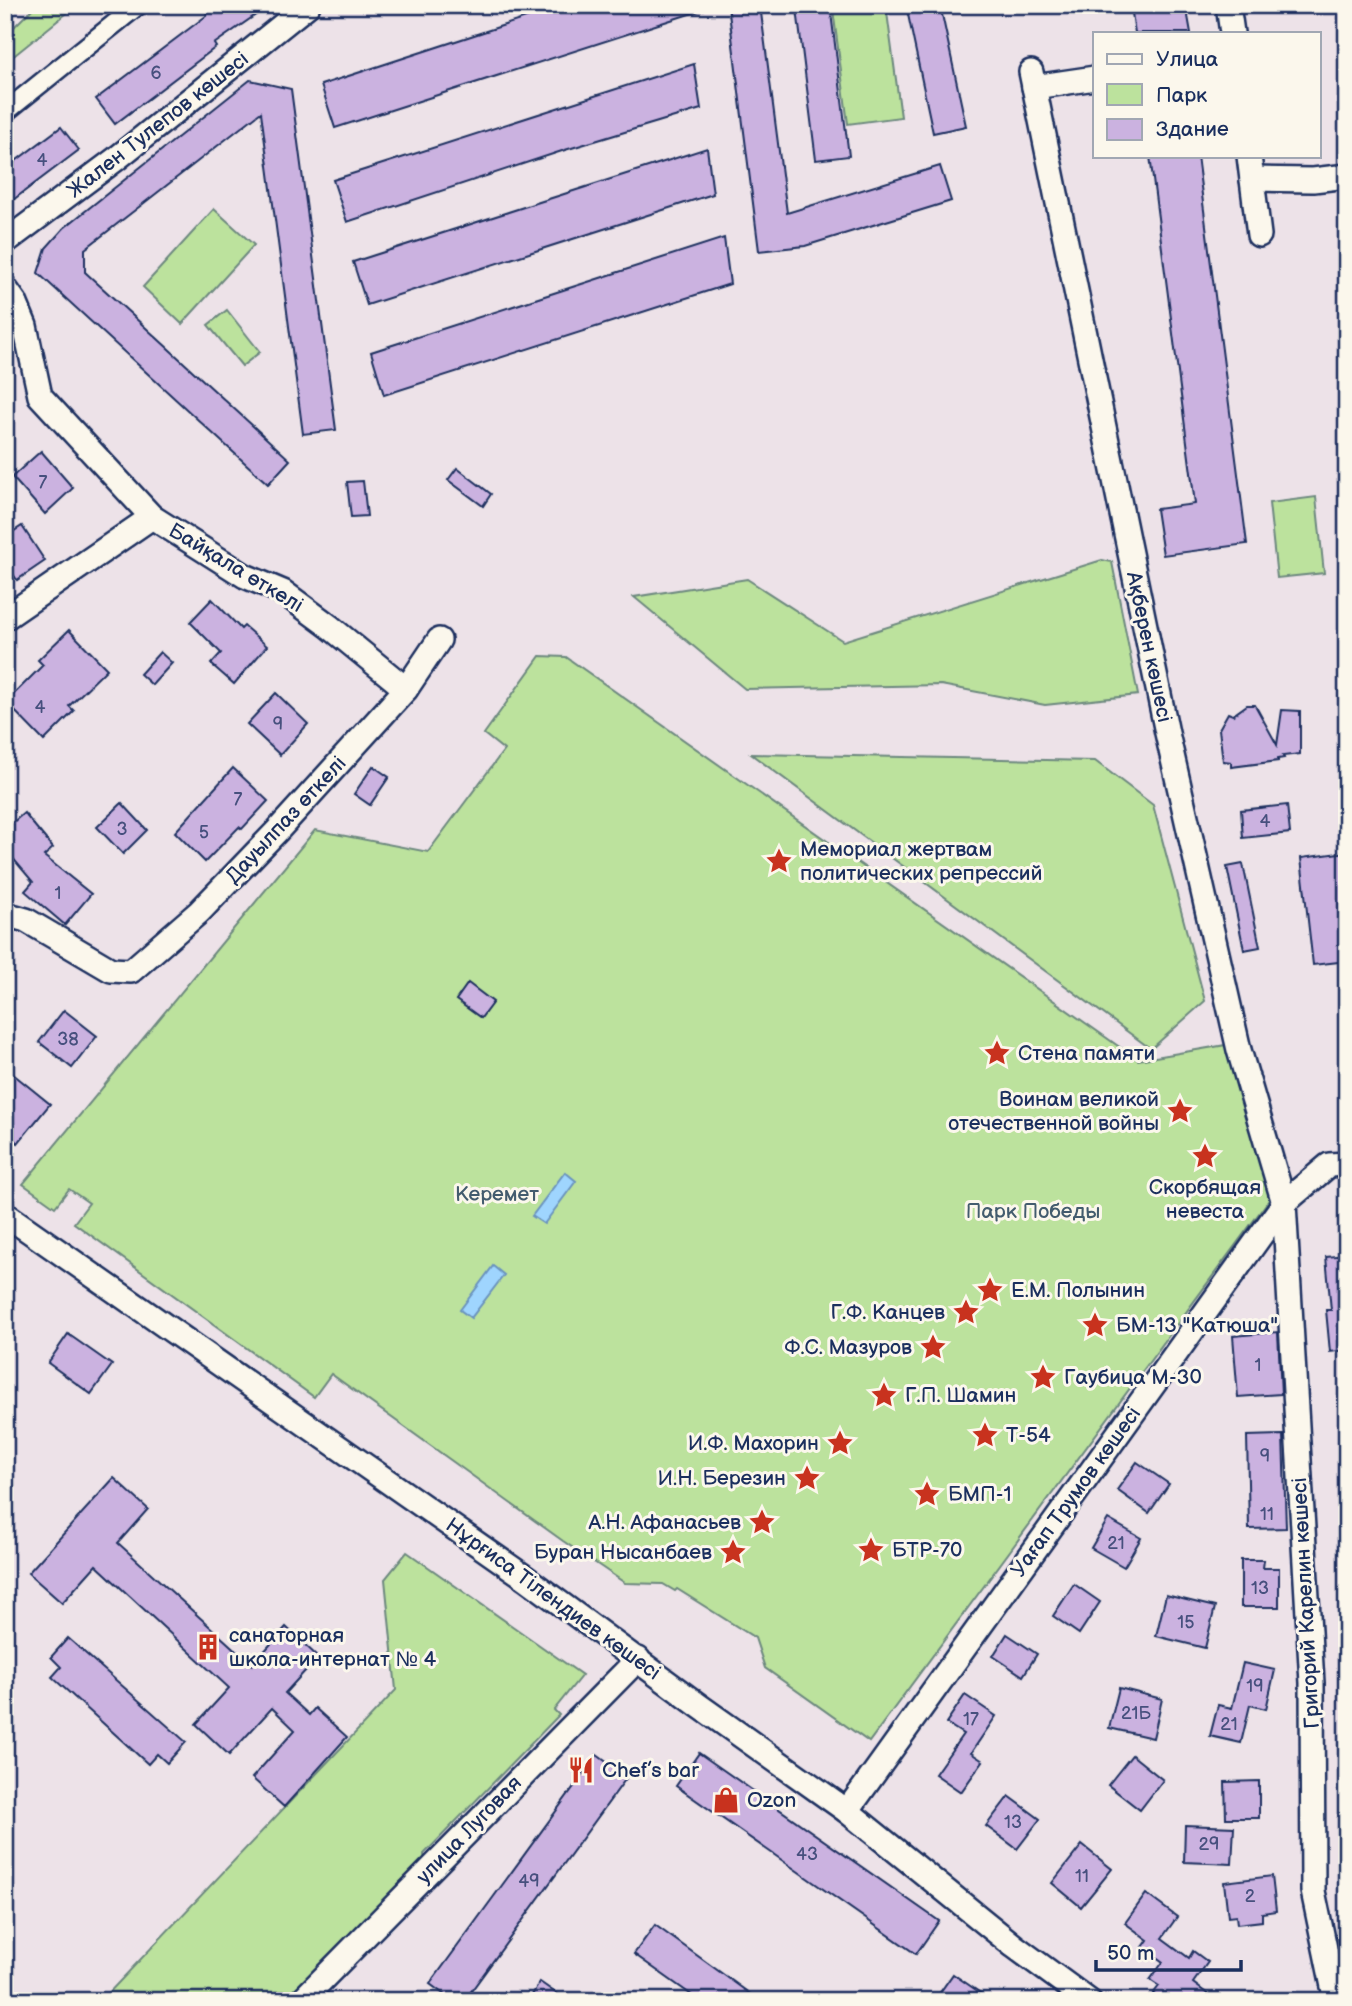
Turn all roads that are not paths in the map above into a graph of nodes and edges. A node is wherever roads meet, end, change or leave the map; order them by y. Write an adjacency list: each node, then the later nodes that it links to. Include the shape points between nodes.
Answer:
1 (138, 5): 6 (street)
2 (308, 5): 10 (street, Жален Тулепов көшесі)
3 (1227, 5): 4 (street)
4 (1232, 32)
5 (1093, 78): 18 (street, Ақберен көшесі, via 1032,80 1170,747 1238,1050)
6 (5, 112)
7 (1250, 167): 8 (street, via 1313,180); 9 (street)
8 (1347, 176)
9 (1259, 235)
10 (5, 242)
11 (5, 288): 12 (street, Байқала өткелі, via 25,326 40,396)
12 (152, 517): 13 (street); 15 (street, Байқала өткелі, via 245,576 283,592)
13 (5, 618)
14 (439, 640): 15 (street, Дауылпаз өткелі)
15 (406, 690): 16 (street, Дауылпаз өткелі, via 199,912 131,971 111,970 26,920)
16 (5, 914)
17 (1347, 1164): 18 (street, Уағап Трумов көшесі, via 1329,1165)
18 (1284, 1203): 21 (street, Уағап Трумов көшесі); 24 (street, Григорий Карелин көшесі, via 1312,1684 1313,1891)
19 (5, 1214): 20 (street, Нұрғиса Тілендиев көшесі)
20 (638, 1659): 21 (street, Нұрғиса Тілендиев көшесі); 22 (street, улица Луговая)
21 (848, 1811): 23 (street, Нұрғиса Тілендиев көшесі)
22 (300, 2001)
23 (1089, 2001)
24 (1336, 2001)

